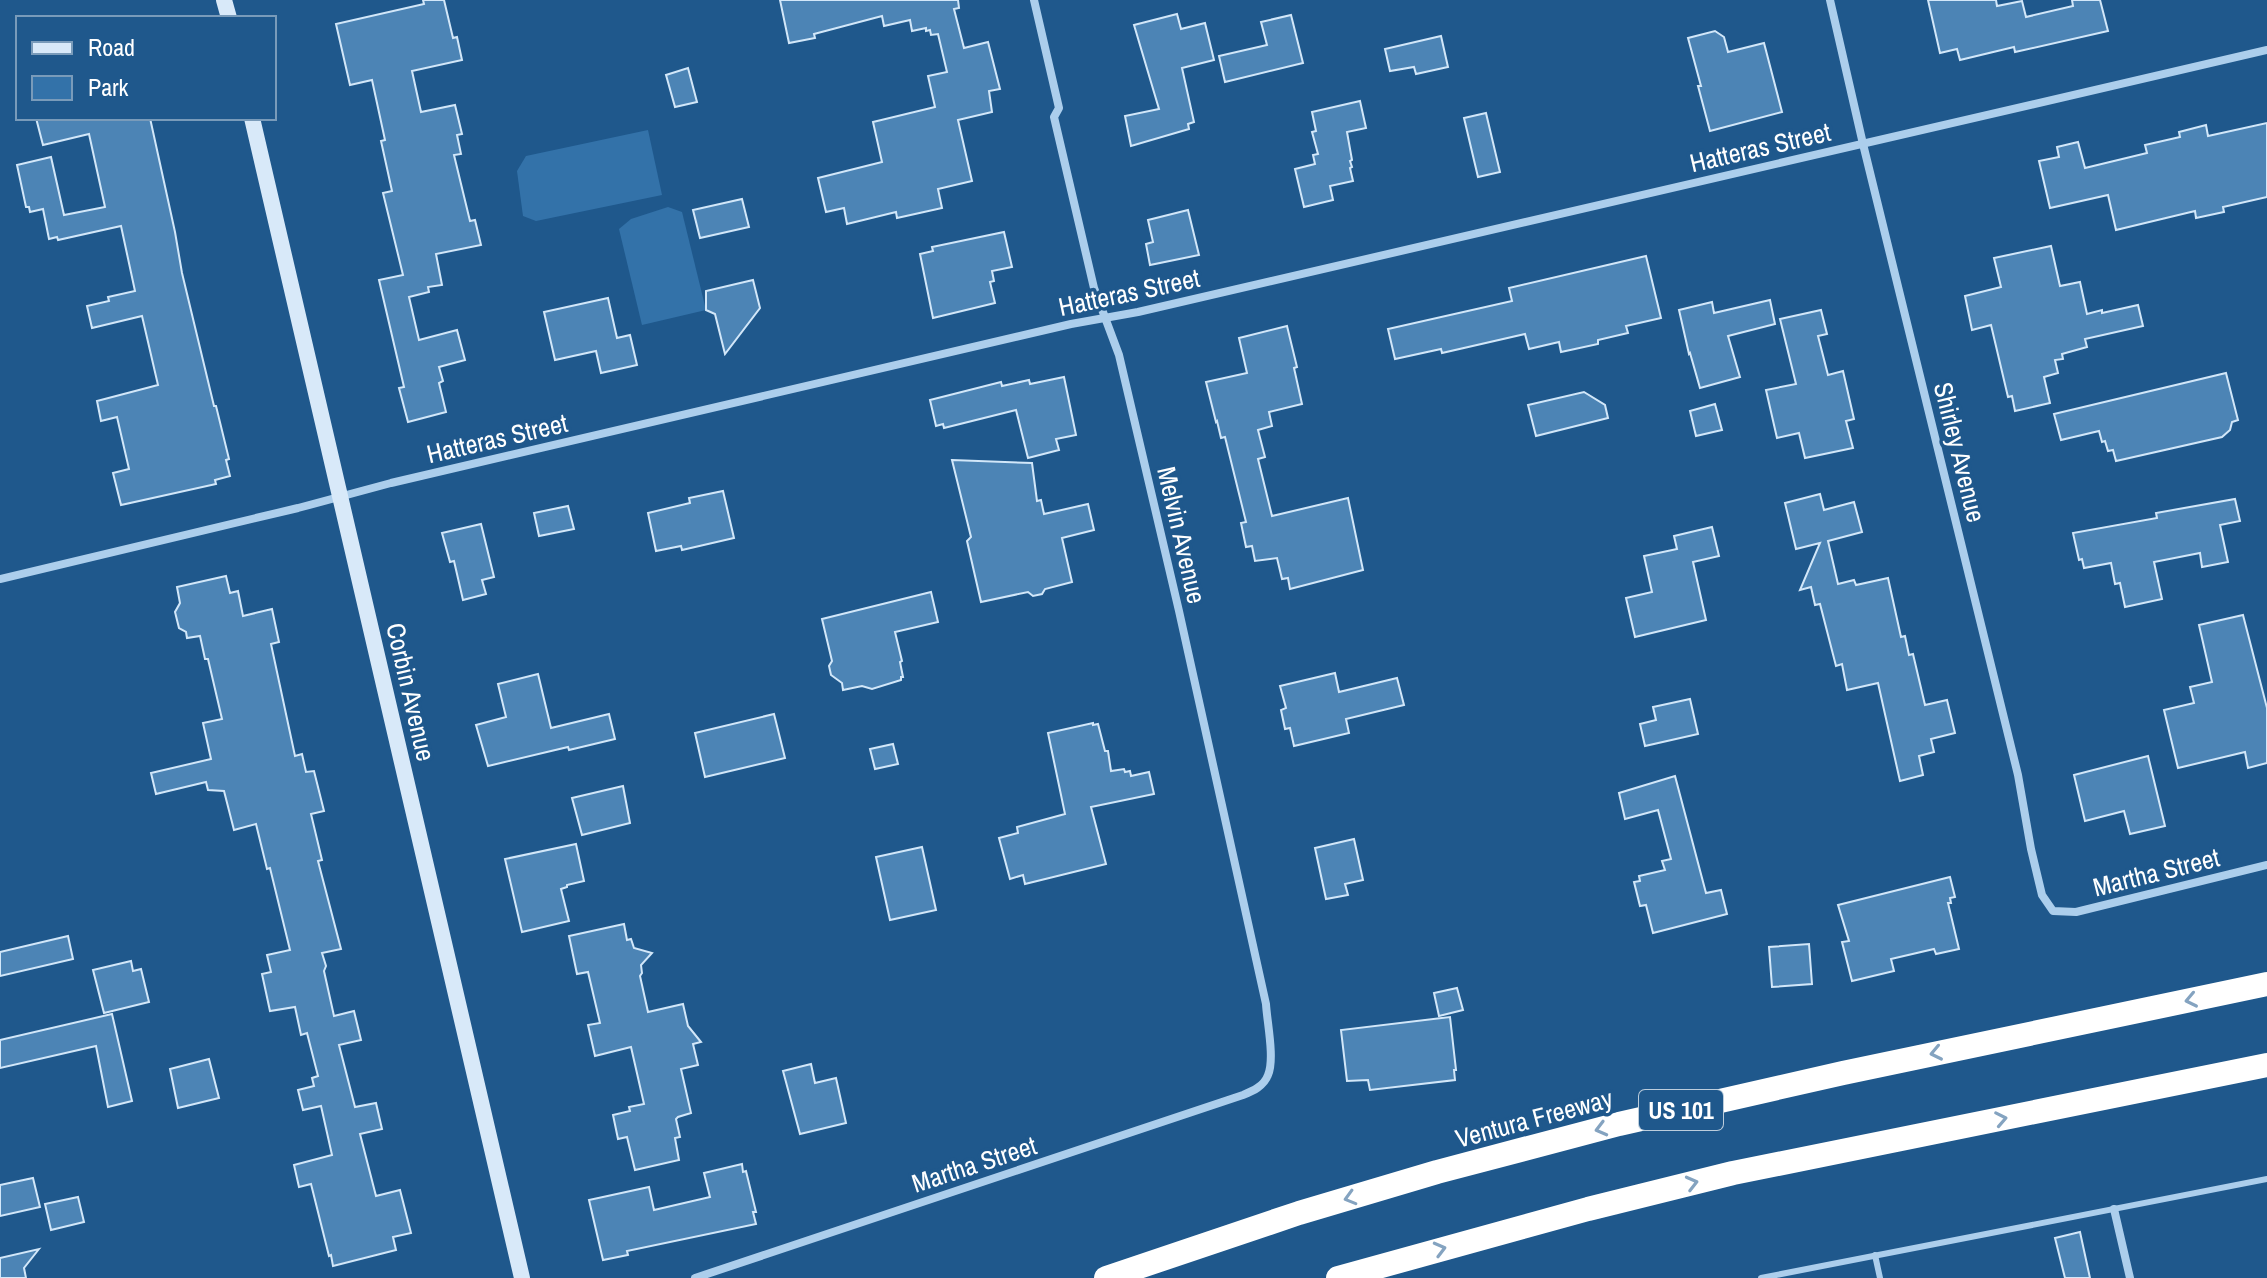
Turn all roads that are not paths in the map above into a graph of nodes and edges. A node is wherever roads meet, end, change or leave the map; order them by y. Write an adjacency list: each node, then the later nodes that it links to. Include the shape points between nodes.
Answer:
1 (1034, 0): 6 (street, Melvin Avenue, via 1059,108 1054,117)
2 (1830, 0): 5 (street, Shirley Avenue)
3 (2267, 50): 5 (street, Hatteras Street)
4 (252, 120): 7 (main road, Corbin Avenue)
5 (1863, 144): 6 (street, Hatteras Street); 10 (street, Shirley Avenue, via 2014,760 2042,895)
6 (1104, 317): 7 (street, Hatteras Street); 13 (street, Melvin Avenue, via 1119,355 1266,1004 1270,1065)
7 (340, 496): 8 (street, Hatteras Street); 17 (main road, Corbin Avenue)
8 (0, 579)
9 (2267, 865): 10 (street, Martha Street, via 2076,912)
10 (2053, 911)
11 (2267, 984): 19 (highway, Ventura Freeway / US 101, one-way to 19, via 1619,1124 1299,1213)
12 (2267, 1065): 20 (highway, one-way to 12, via 1733,1173)
13 (1263, 1083): 18 (street, Martha Street, via 1243,1095)
14 (2267, 1179): 15 (lane)
15 (2114, 1209): 16 (lane); 23 (street)
16 (1875, 1255): 21 (lane); 22 (lane)
17 (522, 1278)
18 (695, 1278)
19 (1106, 1278)
20 (1338, 1278)
21 (1761, 1278)
22 (1880, 1278)
23 (2130, 1278)

